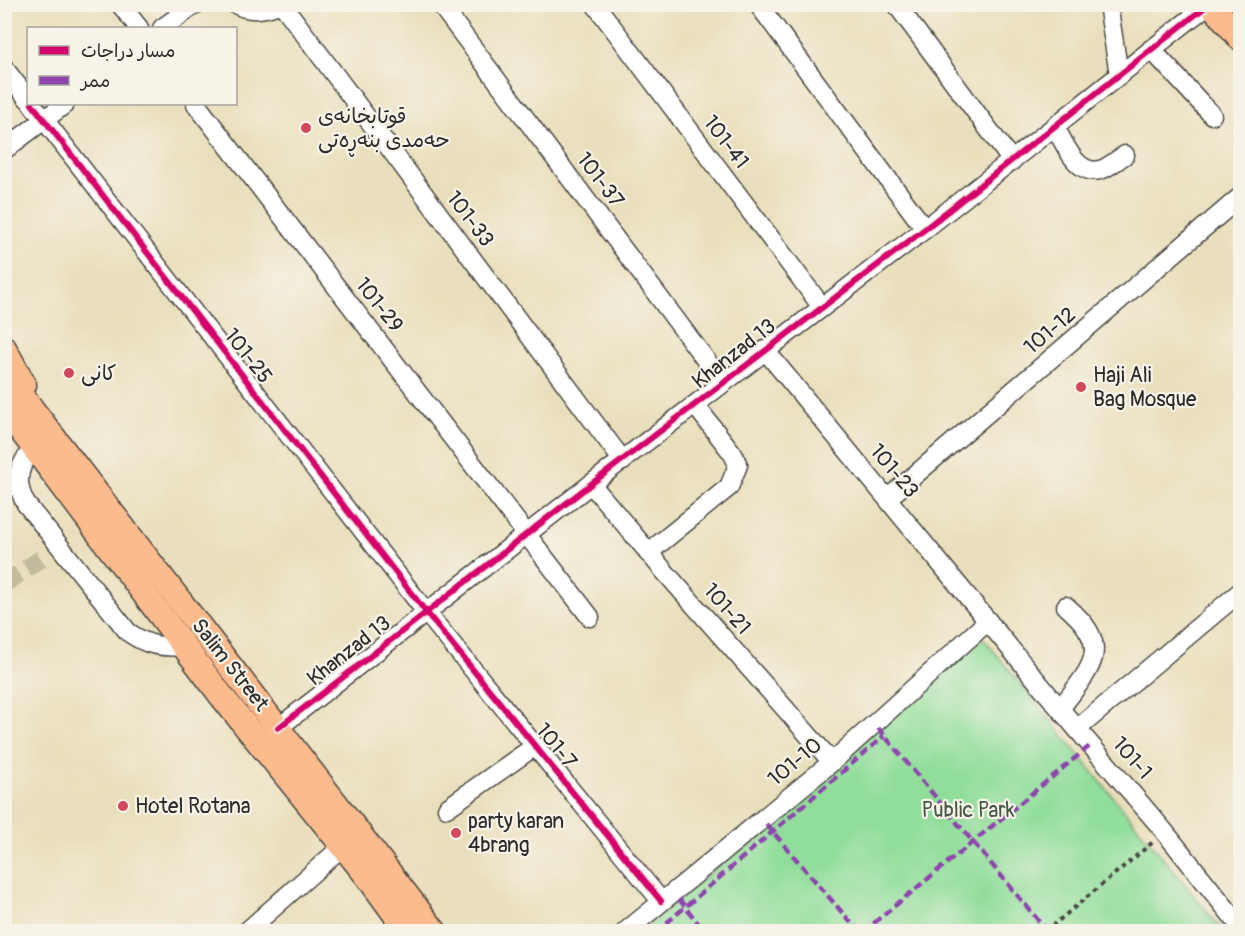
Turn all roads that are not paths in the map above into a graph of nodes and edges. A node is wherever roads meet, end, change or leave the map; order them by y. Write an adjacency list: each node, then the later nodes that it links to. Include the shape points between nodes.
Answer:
1 (120, 4): 11 (street)
2 (196, 4): 12 (street)
3 (235, 4): 4 (street, via 254,10)
4 (280, 4): 38 (street, 101-33)
5 (440, 4): 33 (street, 101-37)
6 (595, 4): 29 (street, 101-41)
7 (758, 4): 28 (street)
8 (896, 4): 26 (street)
9 (1108, 4): 16 (street)
10 (1210, 4): 13 (main road); 14 (street, Khanzad 13)
11 (138, 27)
12 (163, 27)
13 (1240, 38)
14 (1151, 49): 16 (street, Khanzad 13); 21 (street)
15 (4, 68): 17 (street)
16 (1119, 75): 23 (street, Khanzad 13)
17 (27, 98)
18 (33, 105): 22 (street, 101-25)
19 (64, 105): 22 (street)
20 (197, 105): 42 (street, 101-29)
21 (1212, 115)
22 (45, 120): 24 (street); 46 (street, 101-25)
23 (1055, 127): 25 (street, via 1076,162 1088,170 1101,170); 26 (street, Khanzad 13)
24 (4, 150)
25 (1125, 155)
26 (1012, 161): 28 (street, Khanzad 13)
27 (1240, 197): 41 (street, 101-12)
28 (924, 229): 29 (street, Khanzad 13)
29 (822, 307): 31 (street, Khanzad 13)
30 (4, 348): 37 (main road, Salim Street)
31 (765, 351): 33 (street, Khanzad 13); 41 (street, 101-23)
32 (4, 374): 37 (main road, Salim Street)
33 (723, 383): 34 (street, Khanzad 13)
34 (695, 405): 38 (street, Khanzad 13); 43 (street, via 738,465 729,487)
35 (4, 408): 37 (main road, Salim Street)
36 (4, 418): 37 (main road, Salim Street)
37 (36, 438): 39 (street); 49 (main road, Salim Street); 51 (main road, Salim Street)
38 (623, 461): 40 (street, Khanzad 13)
39 (12, 471): 49 (street, via 26,504 128,632 154,646)
40 (591, 484): 42 (street, Khanzad 13); 43 (street, 101-21)
41 (888, 498): 48 (street, 101-23)
42 (527, 534): 46 (street, Khanzad 13); 47 (street, 101-29)
43 (648, 553): 54 (street, 101-21)
44 (1240, 592): 52 (street)
45 (1066, 606): 50 (street, via 1094,637 1094,650 1090,669)
46 (426, 612): 51 (street, Khanzad 13); 53 (street, 101-7)
47 (590, 617)
48 (988, 621): 50 (street, 101-1); 54 (street, 101-10)
49 (183, 646): 56 (main road, Salim Street)
50 (1060, 709): 52 (street, 101-1)
51 (278, 728): 61 (main road, Salim Street)
52 (1077, 729): 58 (street, 101-1)
53 (535, 746): 55 (street); 57 (street, 101-7)
54 (832, 762): 57 (street, 101-10)
55 (447, 808)
56 (343, 846): 59 (street); 60 (main road, Salim Street)
57 (661, 901): 62 (street, 101-10)
58 (1240, 926)
59 (246, 932)
60 (408, 932)
61 (435, 932)
62 (625, 932)

